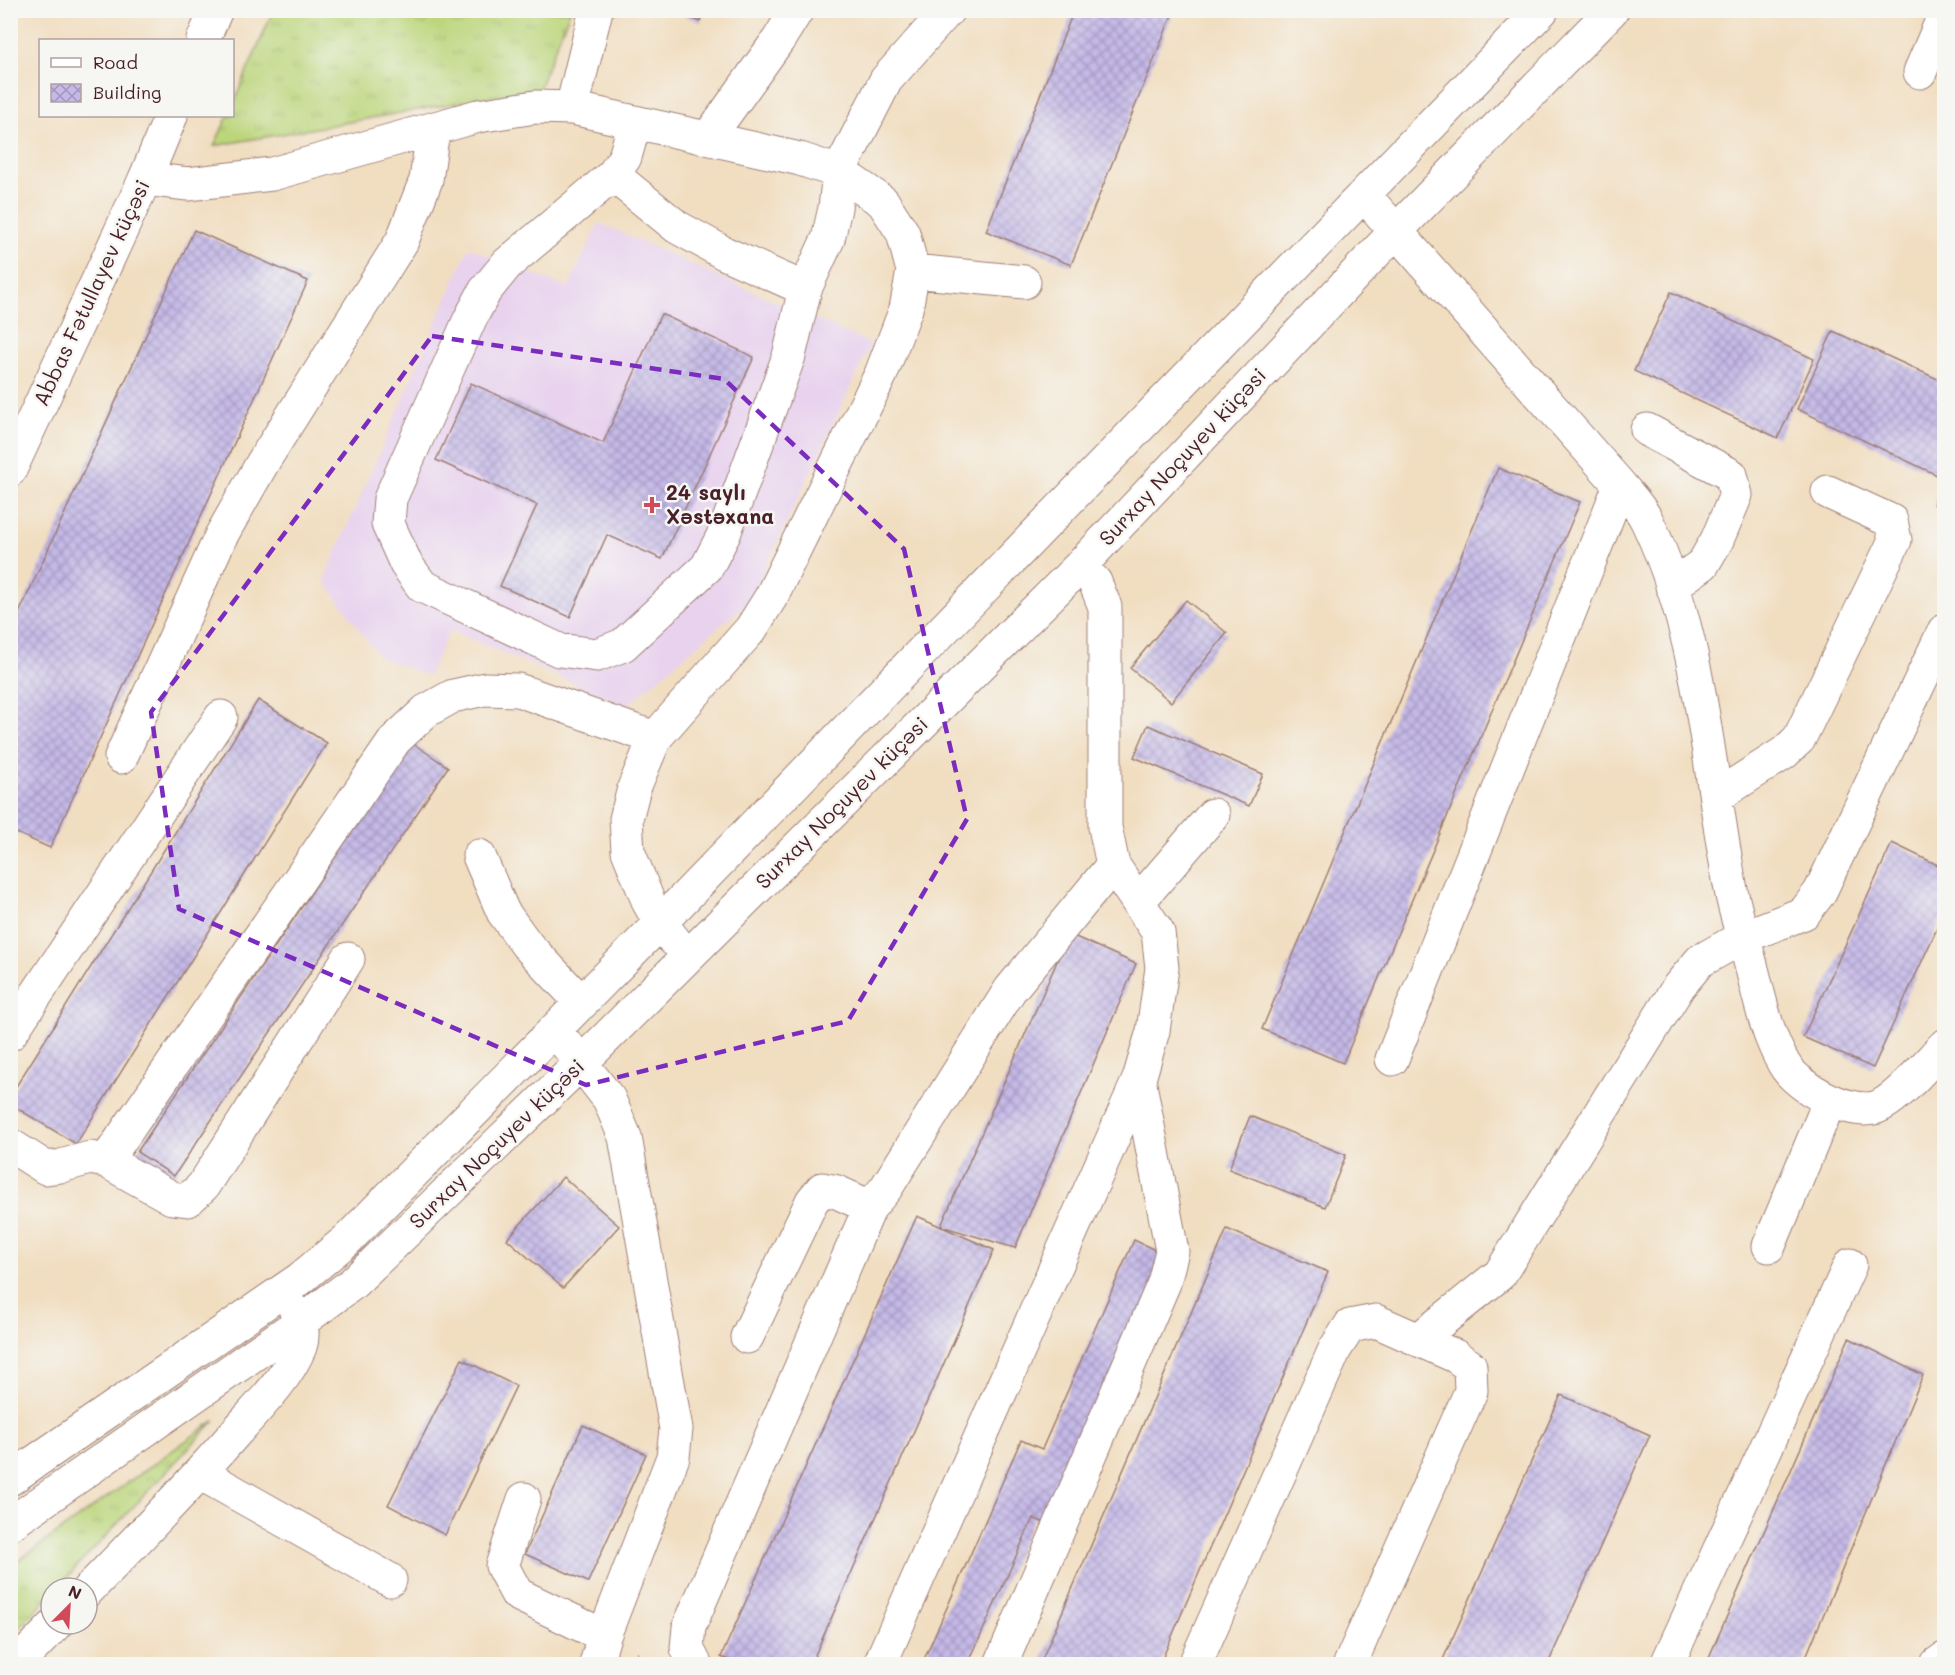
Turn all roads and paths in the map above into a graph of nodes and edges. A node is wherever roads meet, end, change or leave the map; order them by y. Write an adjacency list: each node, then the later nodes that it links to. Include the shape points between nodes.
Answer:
1 (216, 10): 8 (street)
2 (596, 10): 10 (street)
3 (797, 10): 14 (street)
4 (948, 10): 15 (street, via 886,80)
5 (1542, 10): 18 (street, Surxay Noçuyev küçəsi)
6 (1611, 10): 19 (street, Surxay Noçuyev küçəsi)
7 (1944, 16): 9 (street)
8 (203, 39)
9 (1920, 72)
10 (572, 108): 12 (street); 13 (street, via 535,107 478,116)
11 (171, 117): 17 (street, Abbas Fətullayev küçəsi)
12 (635, 122): 14 (street); 16 (street, via 625,157)
13 (433, 130): 17 (street, via 272,174 188,184); 32 (street, via 426,180 402,240 221,536)
14 (708, 138): 15 (street)
15 (839, 172): 20 (street, via 883,202 903,233); 22 (street, via 828,239)
16 (613, 176): 22 (street, via 677,227); 22 (street, via 507,264 485,291 470,319 390,499 388,524 406,564 422,586 559,650 597,656 622,645 707,567 724,534 789,356)
17 (145, 179): 24 (street, Abbas Fətullayev küçəsi)
18 (1364, 195): 19 (street); 38 (street, Surxay Noçuyev küçəsi)
19 (1396, 231): 25 (street); 27 (street, Surxay Noçuyev küçəsi)
20 (913, 271): 21 (street); 31 (street, via 906,309 881,374 771,597 752,629)
21 (1024, 282)
22 (805, 289)
23 (1647, 430): 28 (street, via 1731,475 1736,495 1703,564)
24 (10, 470)
25 (1620, 485): 28 (street, via 1646,519); 46 (street)
26 (1828, 492): 33 (street, via 1891,521 1895,540 1799,738 1784,753)
27 (1080, 566): 36 (street, via 1095,582 1105,607 1105,828); 40 (street, Surxay Noçuyev küçəsi)
28 (1672, 586): 33 (street, via 1694,666)
29 (1944, 631): 39 (street, via 1820,892 1804,913)
30 (221, 717): 44 (street)
31 (656, 738): 38 (street, via 634,788 626,819 628,851); 51 (street, via 518,690 485,689 453,696 426,711 395,740)
32 (121, 757)
33 (1717, 796): 39 (street, via 1732,897)
34 (1213, 814): 37 (street)
35 (479, 856): 42 (street, via 503,912 527,945)
36 (1113, 865): 37 (street); 52 (street, via 1010,990 886,1188)
37 (1138, 902): 48 (street, via 1158,933 1162,968 1153,1031)
38 (660, 924): 40 (street); 42 (street, Surxay Noçuyev küçəsi)
39 (1743, 937): 49 (street, via 1769,1032 1785,1066); 58 (street, via 1700,961 1679,986 1500,1274)
40 (688, 957): 47 (street, Surxay Noçuyev küçəsi)
41 (348, 959): 51 (street, via 203,1186 188,1200 172,1198)
42 (582, 1003): 43 (street, Surxay Noçuyev küçəsi)
43 (555, 1030): 47 (street); 55 (street, Surxay Noçuyev küçəsi, via 347,1240)
44 (10, 1034)
45 (1944, 1046): 49 (street, via 1883,1105 1855,1108)
46 (1392, 1059)
47 (582, 1062): 56 (street, Surxay Noçuyev küçəsi, via 352,1284); 66 (street, via 609,1099 625,1137 676,1429 673,1457)
48 (1139, 1079): 70 (street); 71 (street, via 1172,1251 1164,1283)
49 (1830, 1100): 53 (street)
50 (10, 1144): 51 (street, via 46,1168 90,1158)
51 (106, 1161)
52 (870, 1207): 57 (street, via 822,1189 812,1201); 69 (street, via 689,1627 687,1648)
53 (1769, 1246)
54 (1850, 1265): 74 (street)
55 (284, 1290): 56 (street); 60 (street, Surxay Noçuyev küçəsi)
56 (302, 1321): 59 (street, via 300,1346 288,1369); 62 (street, Surxay Noçuyev küçəsi)
57 (747, 1337)
58 (1418, 1340): 72 (street, via 1376,1321 1350,1326 1335,1349); 73 (street, via 1470,1366 1471,1390)
59 (200, 1473): 63 (street); 64 (street)
60 (10, 1479)
61 (524, 1499): 66 (street, via 502,1566 517,1594)
62 (10, 1524)
63 (99, 1578)
64 (390, 1580)
65 (45, 1636): 68 (street)
66 (600, 1650)
67 (1944, 1659): 75 (street)
68 (17, 1665)
69 (695, 1665)
70 (880, 1665)
71 (1001, 1665)
72 (1195, 1665)
73 (1350, 1665)
74 (1666, 1665)
75 (1937, 1665)

